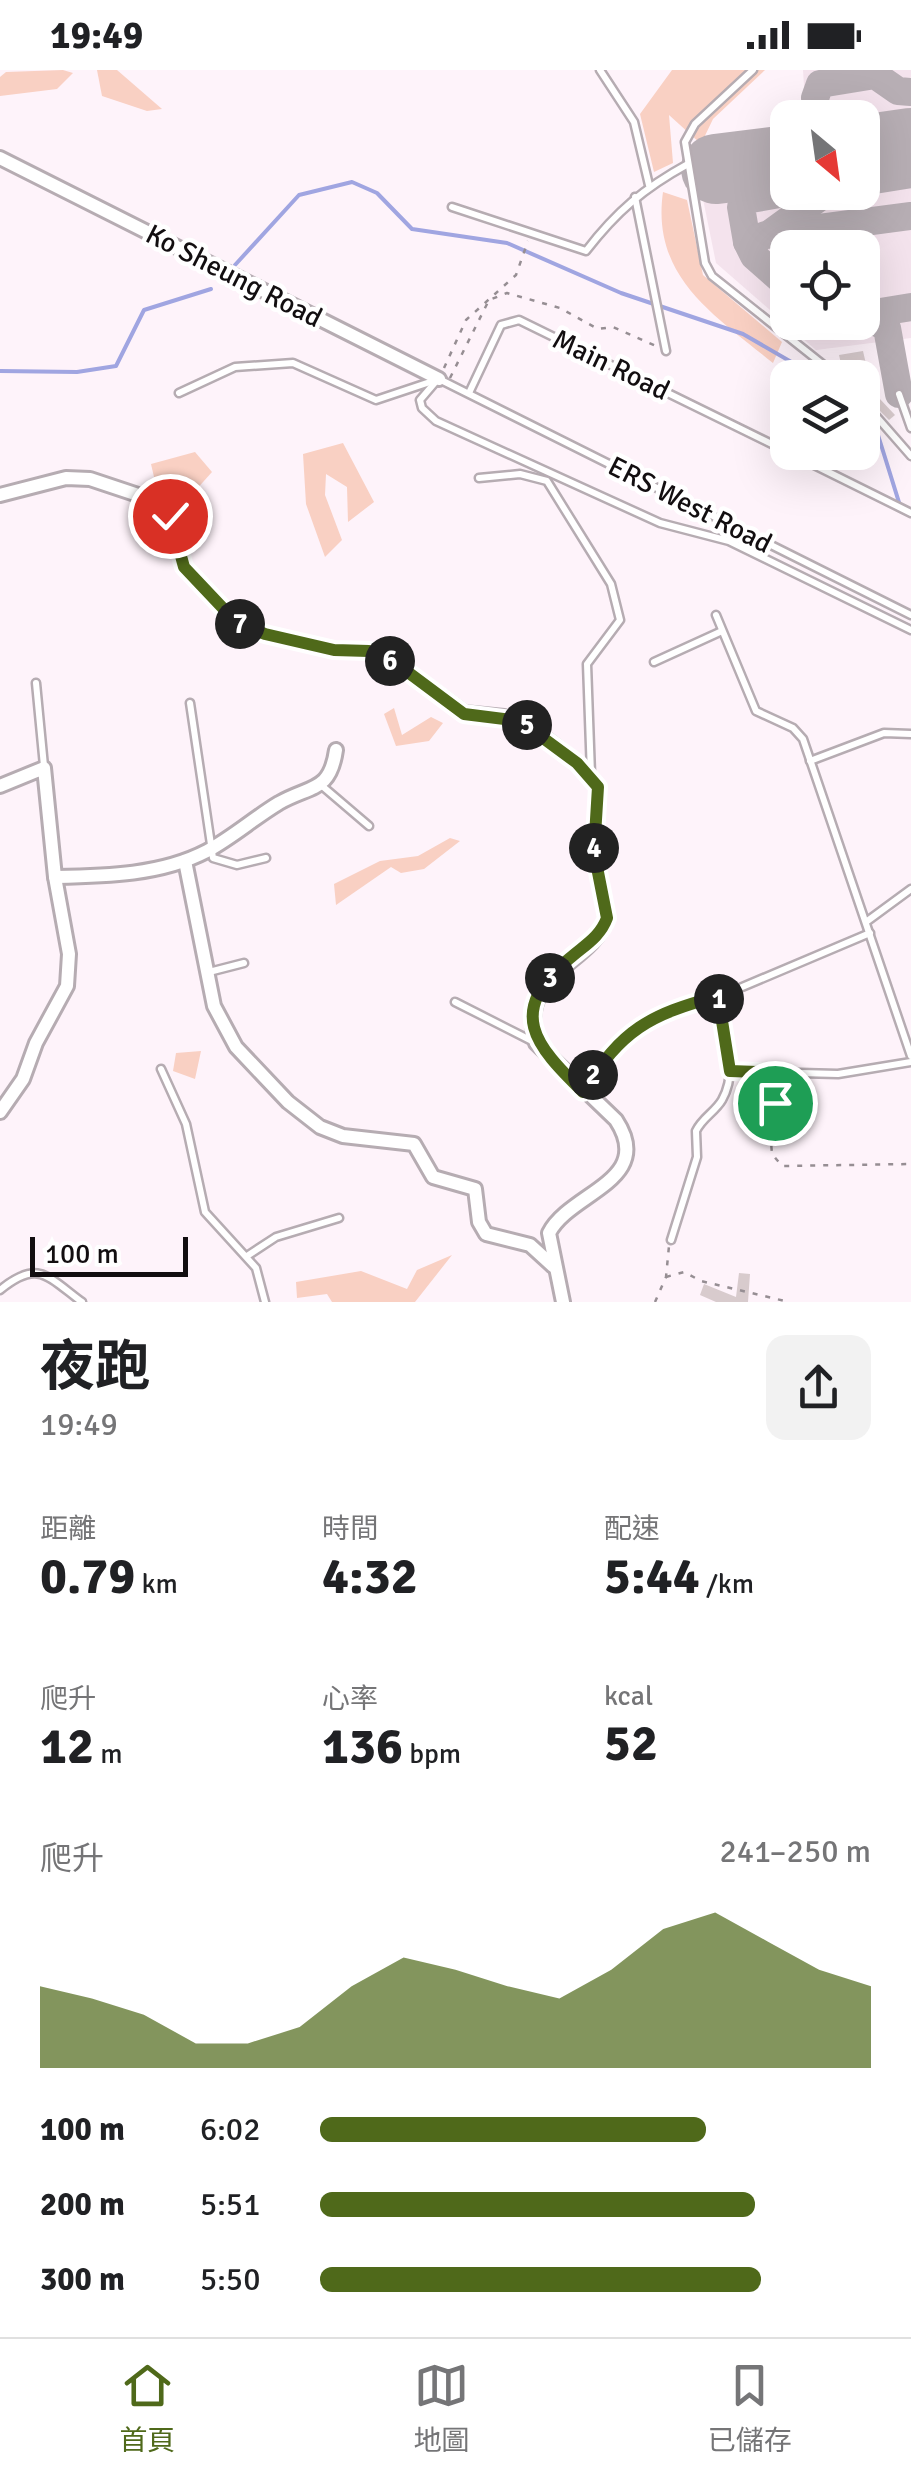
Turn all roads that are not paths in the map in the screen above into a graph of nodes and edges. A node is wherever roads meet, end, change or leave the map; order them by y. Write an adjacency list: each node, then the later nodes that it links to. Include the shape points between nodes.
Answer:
1 (600, 70): 5 (lane, via 634,122)
2 (753, 70): 4 (lane, via 690,132 684,146)
3 (0, 158): 10 (street, Ko Sheung Road)
4 (688, 164): 5 (lane); 9 (lane, via 709,273)
5 (648, 185): 6 (lane)
6 (635, 196): 7 (lane, via 586,251); 8 (lane)
7 (452, 207)
8 (666, 350)
9 (818, 360)
10 (439, 378): 11 (lane, via 376,400 298,364 245,365); 12 (lane, Ko Sheung Road); 25 (lane, via 420,400 436,421 660,523 729,541)
11 (180, 393)
12 (469, 393): 16 (lane, Main Road, via 501,325 519,320); 22 (lane, ERS West Road)
13 (899, 394): 15 (lane)
14 (880, 421): 17 (lane)
15 (911, 428)
16 (770, 443)
17 (911, 456)
18 (824, 470): 21 (lane, Main Road)
19 (479, 478): 33 (lane, via 520,474 547,481 611,584 620,620 588,664 585,683)
20 (0, 495): 33 (street, via 66,478 156,501 170,516 184,567 236,622 334,650 369,651 464,714 520,721)
21 (911, 513)
22 (911, 615)
23 (716, 616): 24 (lane)
24 (722, 630): 26 (lane); 31 (lane, via 756,711 800,734)
25 (911, 630)
26 (654, 662)
27 (36, 683): 32 (lane)
28 (190, 703): 37 (lane)
29 (911, 734): 31 (lane, via 884,733)
30 (336, 750): 34 (street, via 333,772)
31 (810, 761): 42 (lane)
32 (44, 768): 35 (street); 40 (street)
33 (591, 776): 48 (street, via 600,798 594,852 607,918 592,942 557,969 539,998 532,1020)
34 (321, 785): 36 (lane); 37 (street, via 280,803)
35 (0, 786)
36 (369, 826)
37 (210, 850): 38 (lane, via 226,864); 39 (street)
38 (266, 858)
39 (186, 861): 40 (street); 45 (street)
40 (55, 876): 53 (street, via 69,954 67,986)
41 (911, 889): 42 (lane)
42 (866, 922): 43 (lane)
43 (870, 933): 46 (lane); 49 (lane)
44 (244, 964): 45 (lane)
45 (208, 972): 57 (street, via 226,1032 288,1102 342,1136 409,1141 433,1177 475,1188 486,1234 530,1245)
46 (718, 996): 51 (lane); 52 (lane, via 638,1025)
47 (455, 1002): 48 (lane)
48 (536, 1043): 52 (street)
49 (911, 1059): 51 (lane, via 838,1074)
50 (161, 1068): 56 (lane, via 186,1124 205,1212)
51 (730, 1071): 55 (lane, via 723,1099 696,1131 698,1158)
52 (583, 1092): 57 (street, via 616,1120 625,1155 608,1184 551,1227)
53 (0, 1112)
54 (339, 1218): 56 (lane, via 276,1237)
55 (671, 1240)
56 (247, 1256): 60 (lane, via 261,1278)
57 (554, 1267): 61 (street)
58 (0, 1290): 59 (lane, via 22,1272 34,1272)
59 (82, 1302)
60 (265, 1302)
61 (564, 1302)

